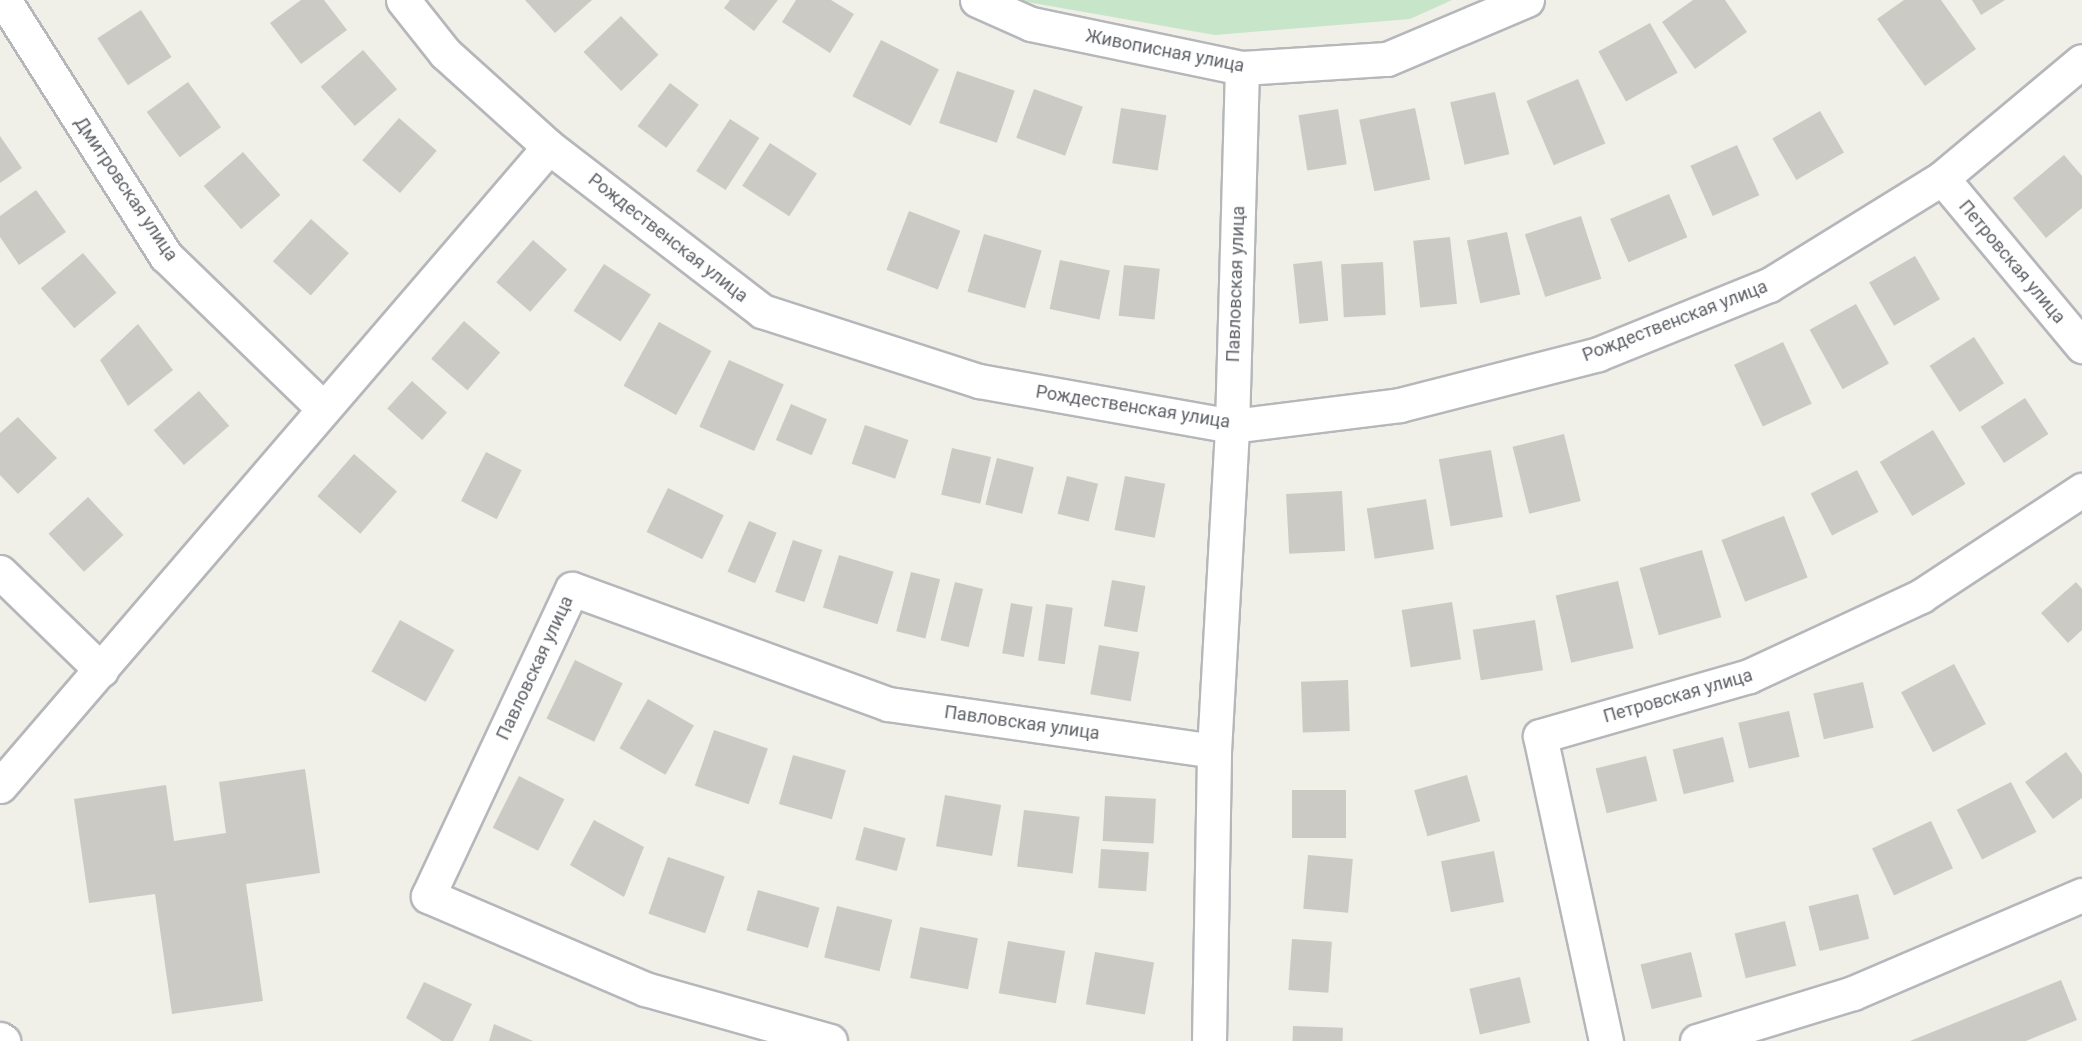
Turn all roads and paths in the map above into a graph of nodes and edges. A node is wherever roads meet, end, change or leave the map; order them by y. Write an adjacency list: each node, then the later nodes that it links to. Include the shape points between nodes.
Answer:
1 (4, 0): 10 (street, Дмитровская улица, via 166,256)
2 (402, 0): 7 (street, Рождественская улица, via 446,53)
3 (976, 0): 6 (street, Живописная улица, via 1030,24)
4 (1527, 0): 6 (street, Живописная улица, via 1386,59)
5 (2082, 61): 8 (street, Рождественская улица)
6 (1242, 68): 11 (street, Павловская улица)
7 (549, 147): 10 (street); 11 (street, Рождественская улица, via 762,311 979,381)
8 (1942, 178): 9 (street, Петровская улица); 11 (street, Рождественская улица, via 1769,285 1598,354 1400,405)
9 (2082, 346)
10 (324, 408): 14 (street)
11 (1232, 426): 15 (street, Павловская улица)
12 (2082, 490): 20 (street, Петровская улица, via 1921,596 1749,676 1540,736)
13 (0, 573): 14 (street)
14 (101, 670): 16 (street)
15 (1214, 751): 18 (street, Павловская улица, via 888,704 572,589 428,896 645,989); 19 (street, Павловская улица)
16 (0, 786)
17 (2082, 895): 21 (street, via 1853,993)
18 (830, 1041)
19 (1209, 1041)
20 (1606, 1041)
21 (1697, 1041)

